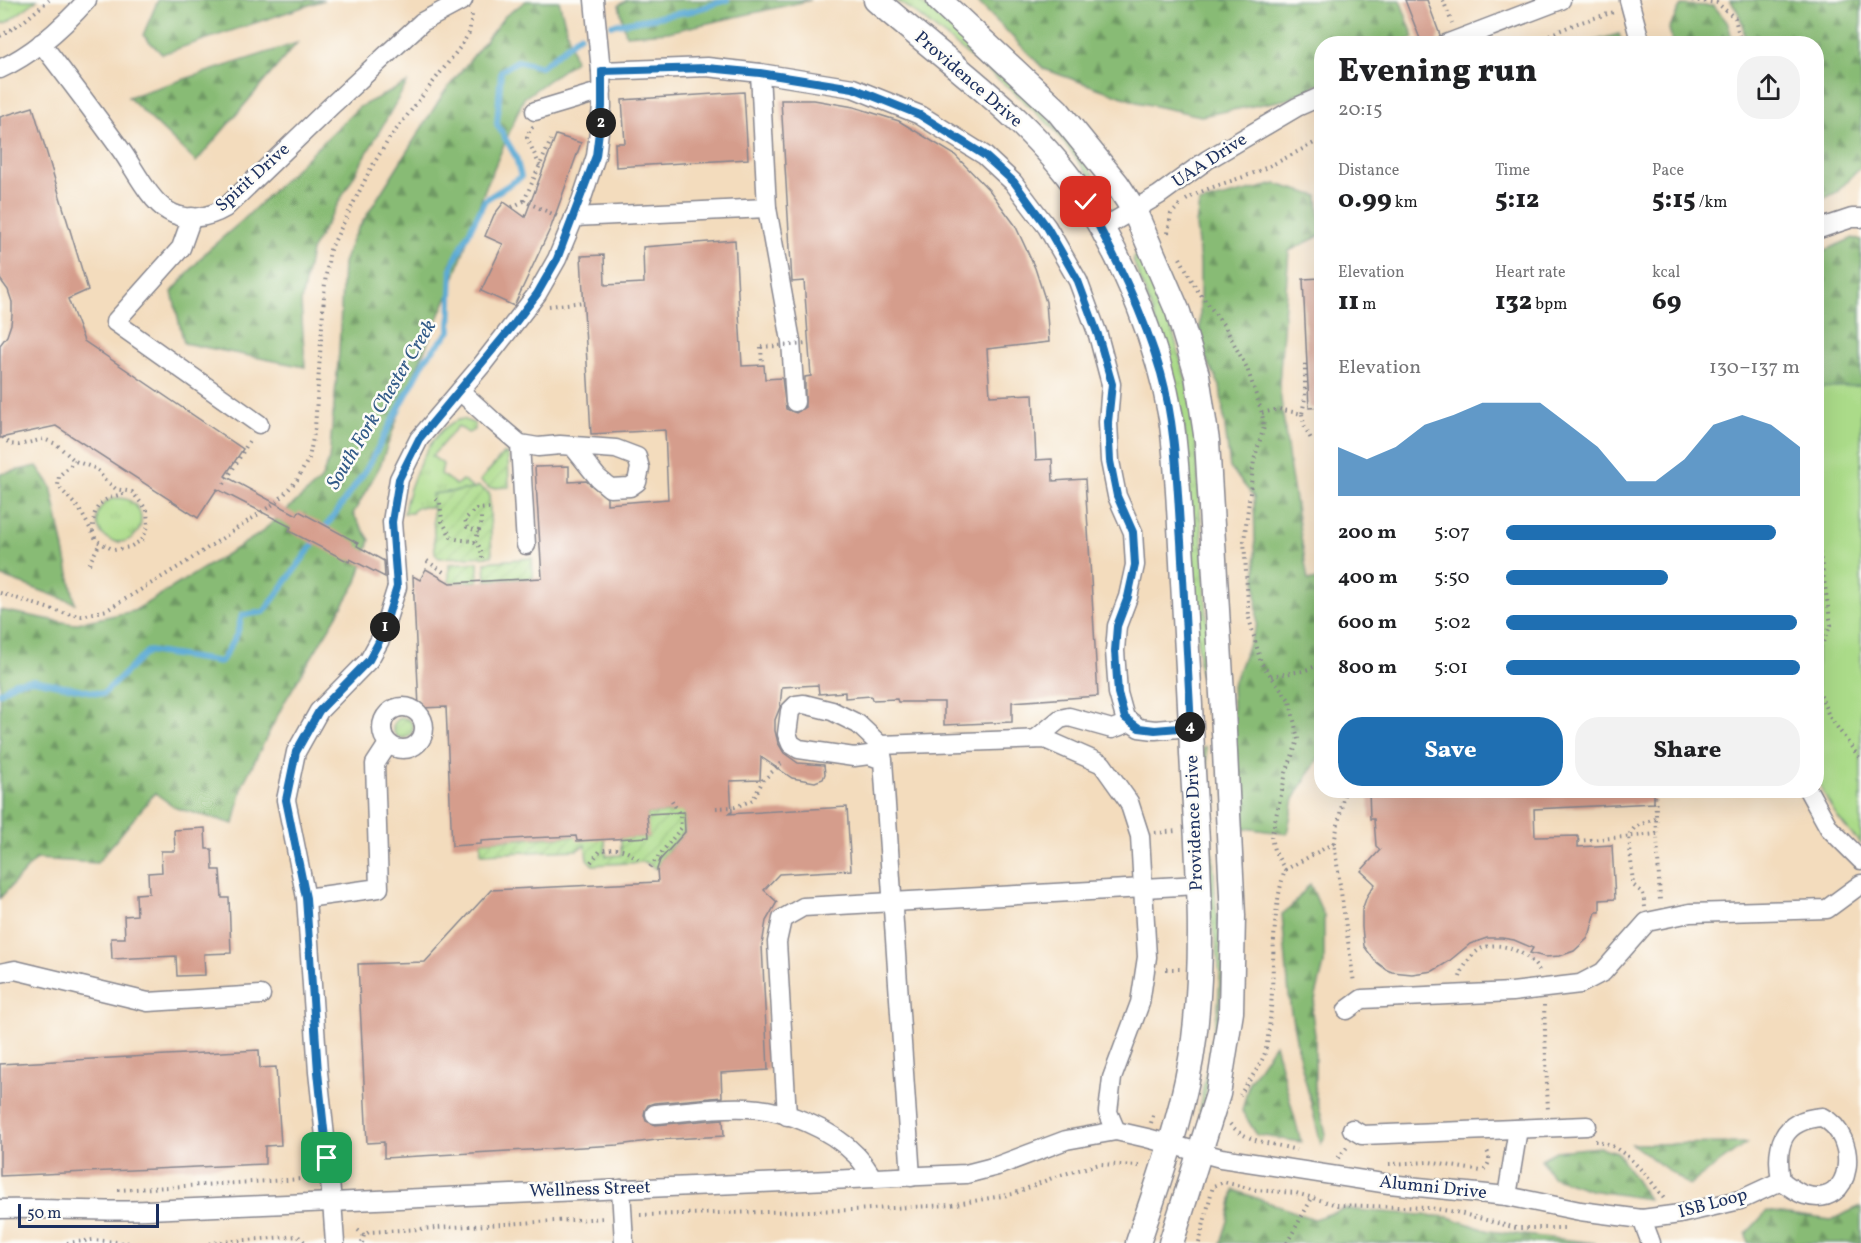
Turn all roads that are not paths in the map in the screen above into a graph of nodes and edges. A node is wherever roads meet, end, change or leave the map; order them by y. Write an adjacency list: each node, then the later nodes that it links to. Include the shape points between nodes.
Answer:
1 (87, 0): 10 (street)
2 (594, 0): 12 (street)
3 (876, 0): 23 (main road, Providence Drive, via 1005,108 1055,161 1086,202)
4 (939, 0): 18 (main road, Providence Drive, via 1057,110)
5 (1561, 0): 8 (street)
6 (1630, 4): 9 (street)
7 (468, 5): 19 (street, Spirit Drive, via 422,22 225,208 202,218)
8 (1467, 36)
9 (1639, 36)
10 (41, 43): 11 (street); 19 (street, Spirit Drive, via 159,206)
11 (0, 69)
12 (602, 71): 13 (street, via 707,68); 14 (street)
13 (760, 73): 17 (street); 30 (street, via 853,88 920,115 984,155 1014,182 1047,227 1078,281 1112,384 1108,422 1110,461 1117,496 1133,532 1135,565 1117,626 1115,651 1118,693 1125,718)
14 (602, 91): 16 (street); 20 (street, via 596,156)
15 (1314, 100): 18 (street, UAA Drive, via 1207,160)
16 (535, 119)
17 (767, 208): 20 (street); 25 (street, via 791,341)
18 (1134, 210): 23 (street, UAA Drive); 52 (main road, Providence Drive, via 1178,312 1197,375 1207,441 1233,916 1226,1052)
19 (192, 217): 26 (street, via 181,248 115,322)
20 (567, 217): 24 (street, via 557,259 537,294)
21 (1861, 218): 22 (street)
22 (1824, 227)
23 (1101, 230): 31 (main road, Providence Drive, via 1150,338 1171,419)
24 (460, 391): 27 (street); 40 (street, via 419,439 399,479 392,522 397,587 381,638 369,660 319,711 296,752 286,800)
25 (795, 402)
26 (259, 424)
27 (520, 444): 28 (street); 29 (street)
28 (574, 448)
29 (526, 545)
30 (1131, 722): 31 (street, via 1139,728 1155,730); 32 (street, via 1112,729 1069,717 1060,719)
31 (1191, 727): 38 (main road, Providence Drive)
32 (1036, 739): 34 (street); 39 (street, via 1045,739 1102,764 1129,802 1140,836)
33 (388, 744): 40 (street, via 375,764 379,888)
34 (881, 752): 34 (street, via 858,724 832,711 804,704 790,711 787,734 791,744 799,749 854,758); 41 (street)
35 (1812, 798): 36 (street, via 1829,828)
36 (1861, 860)
37 (1861, 884): 44 (street, via 1827,909 1690,913 1647,922 1603,972 1580,984 1362,999)
38 (1198, 885): 39 (street); 51 (main road, Providence Drive, via 1200,945 1195,1032)
39 (1142, 889): 41 (street); 49 (street, via 1147,957 1140,1003 1112,1078 1108,1112)
40 (306, 898): 58 (street)
41 (892, 902): 46 (street, via 803,907 782,919 777,942); 53 (street)
42 (0, 973): 43 (street, via 15,970 148,1002)
43 (261, 995)
44 (1347, 1010)
45 (655, 1114): 46 (street, via 745,1108)
46 (787, 1116): 54 (street, via 819,1127 857,1156)
47 (1352, 1129): 48 (street, via 1362,1136)
48 (1518, 1129): 50 (street, via 1559,1127); 57 (street)
49 (1116, 1131): 51 (street, Wellness Street); 53 (street, Wellness Street, via 1066,1140 966,1174)
50 (1587, 1133)
51 (1172, 1146): 52 (street, Alumni Drive); 63 (main road, Providence Drive)
52 (1200, 1152): 57 (street, Alumni Drive, via 1389,1184); 64 (main road, Providence Drive)
53 (911, 1177): 54 (street, Wellness Street)
54 (873, 1178): 56 (street, Wellness Street)
55 (1781, 1181): 55 (street, via 1806,1196 1833,1194 1845,1186 1857,1164 1853,1139 1834,1121 1809,1118 1797,1123 1780,1142); 60 (street, ISB Loop, via 1740,1200)
56 (621, 1189): 58 (street, Wellness Street); 62 (street)
57 (1507, 1196): 60 (street, Alumni Drive)
58 (332, 1202): 59 (street, Wellness Street, via 105,1212); 61 (street)
59 (0, 1209)
60 (1642, 1220): 65 (street)
61 (335, 1243)
62 (624, 1243)
63 (1138, 1243)
64 (1171, 1243)
65 (1651, 1243)

